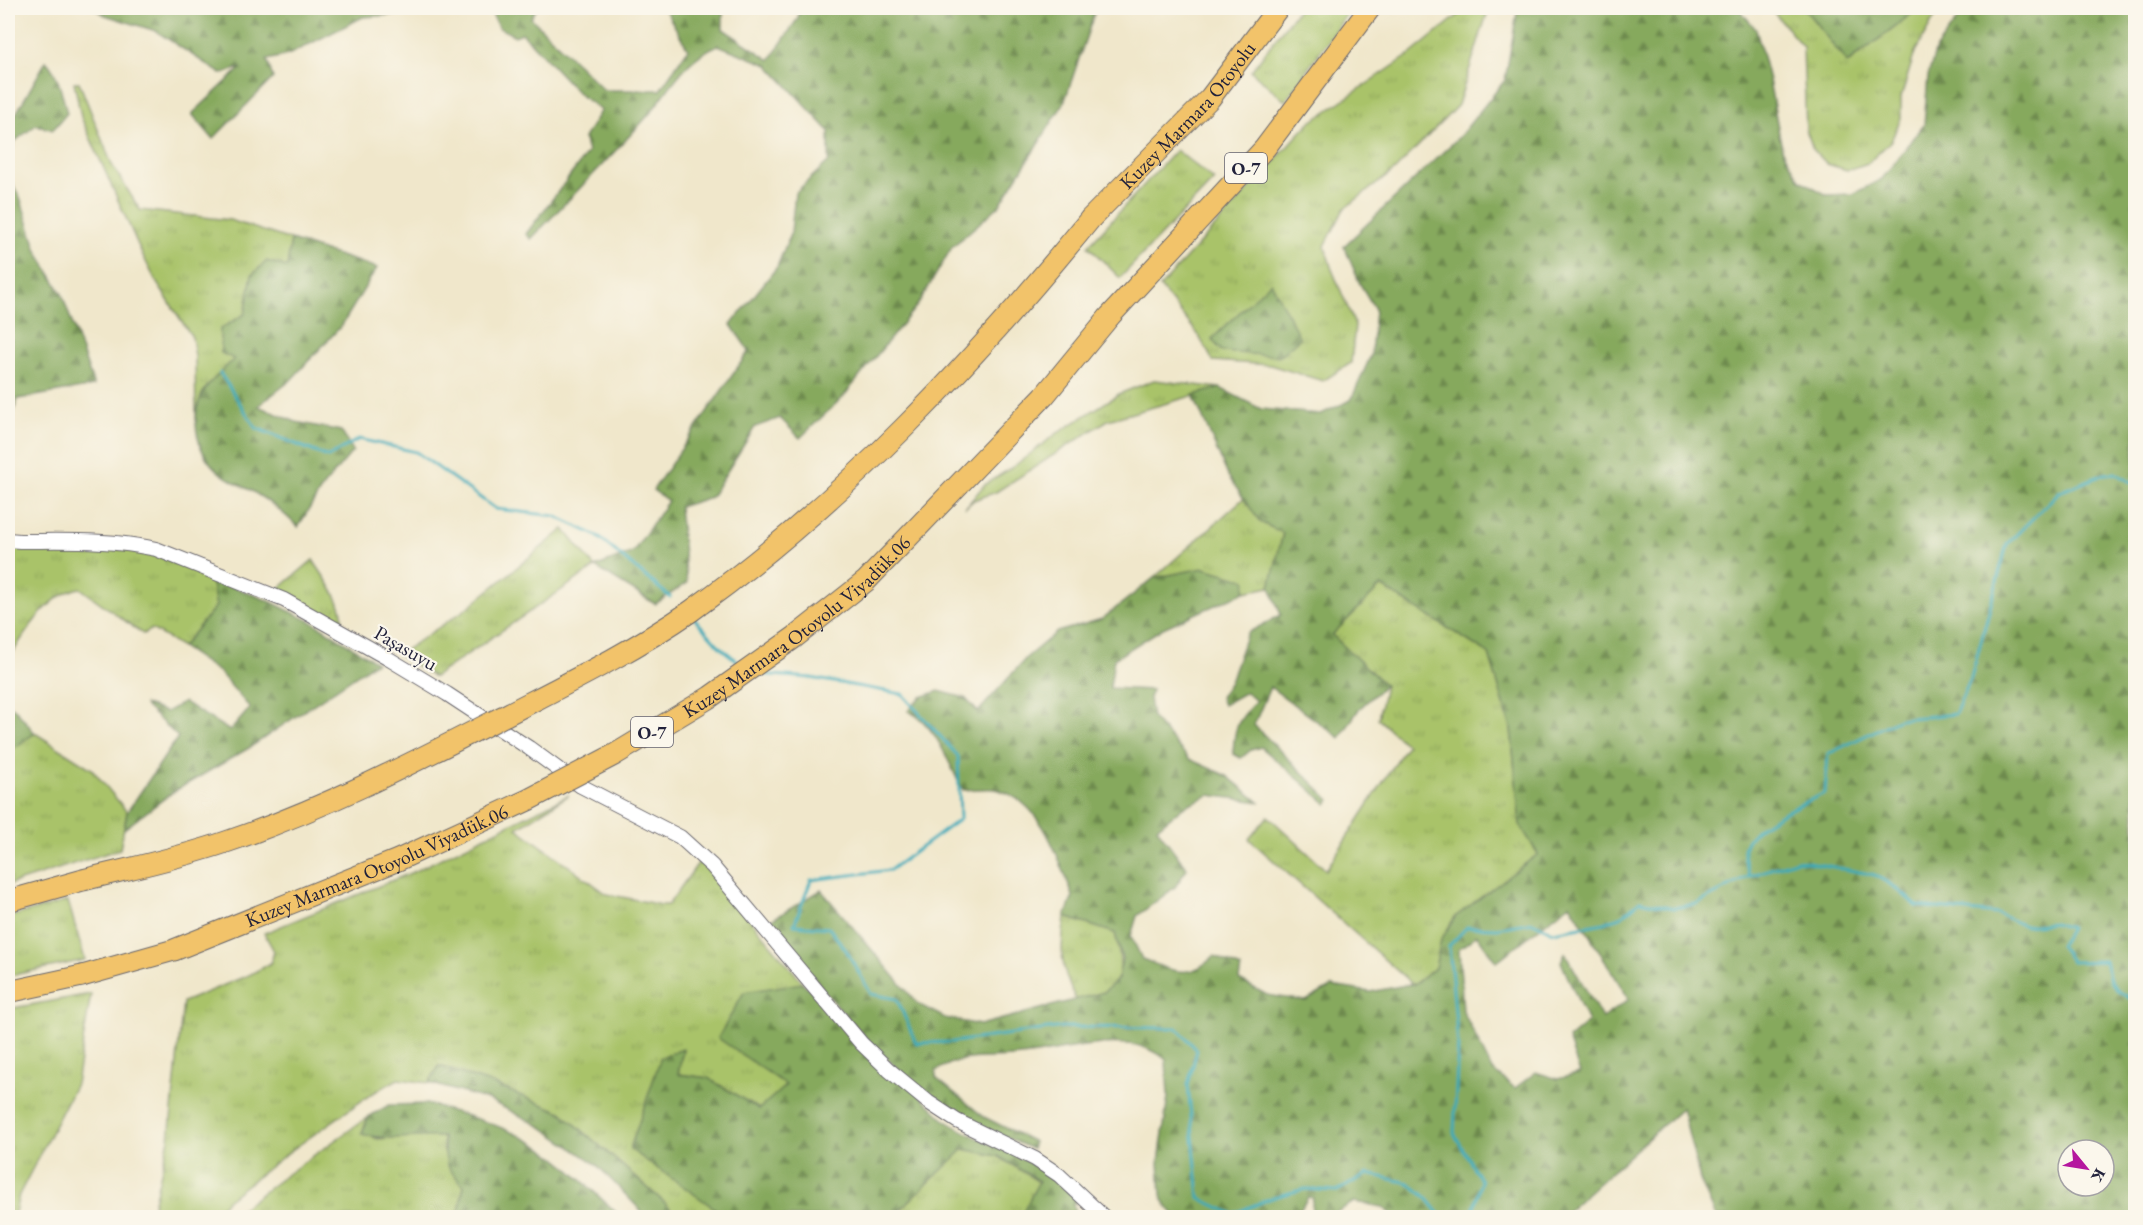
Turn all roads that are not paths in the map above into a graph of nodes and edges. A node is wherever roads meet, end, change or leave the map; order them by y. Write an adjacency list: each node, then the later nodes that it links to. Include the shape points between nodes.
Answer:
1 (1278, 8): 4 (highway, Kuzey Marmara Otoyolu, bridge, via 1210,98 1091,218 970,361 844,485 765,554 689,612 606,663 398,771 301,813 226,843)
2 (1370, 8): 5 (highway, Kuzey Marmara Otoyolu Viyadük.06 / O-7, bridge, via 1265,148 1109,317 1044,396 866,581 795,637 710,698 614,755 399,860 174,950)
3 (8, 540): 6 (street, Paşasuyu, via 112,541 156,549 284,600 447,694 581,786 688,843 749,907 861,1043 890,1070 957,1121 1059,1174)
4 (8, 901)
5 (8, 992)
6 (1105, 1218)

